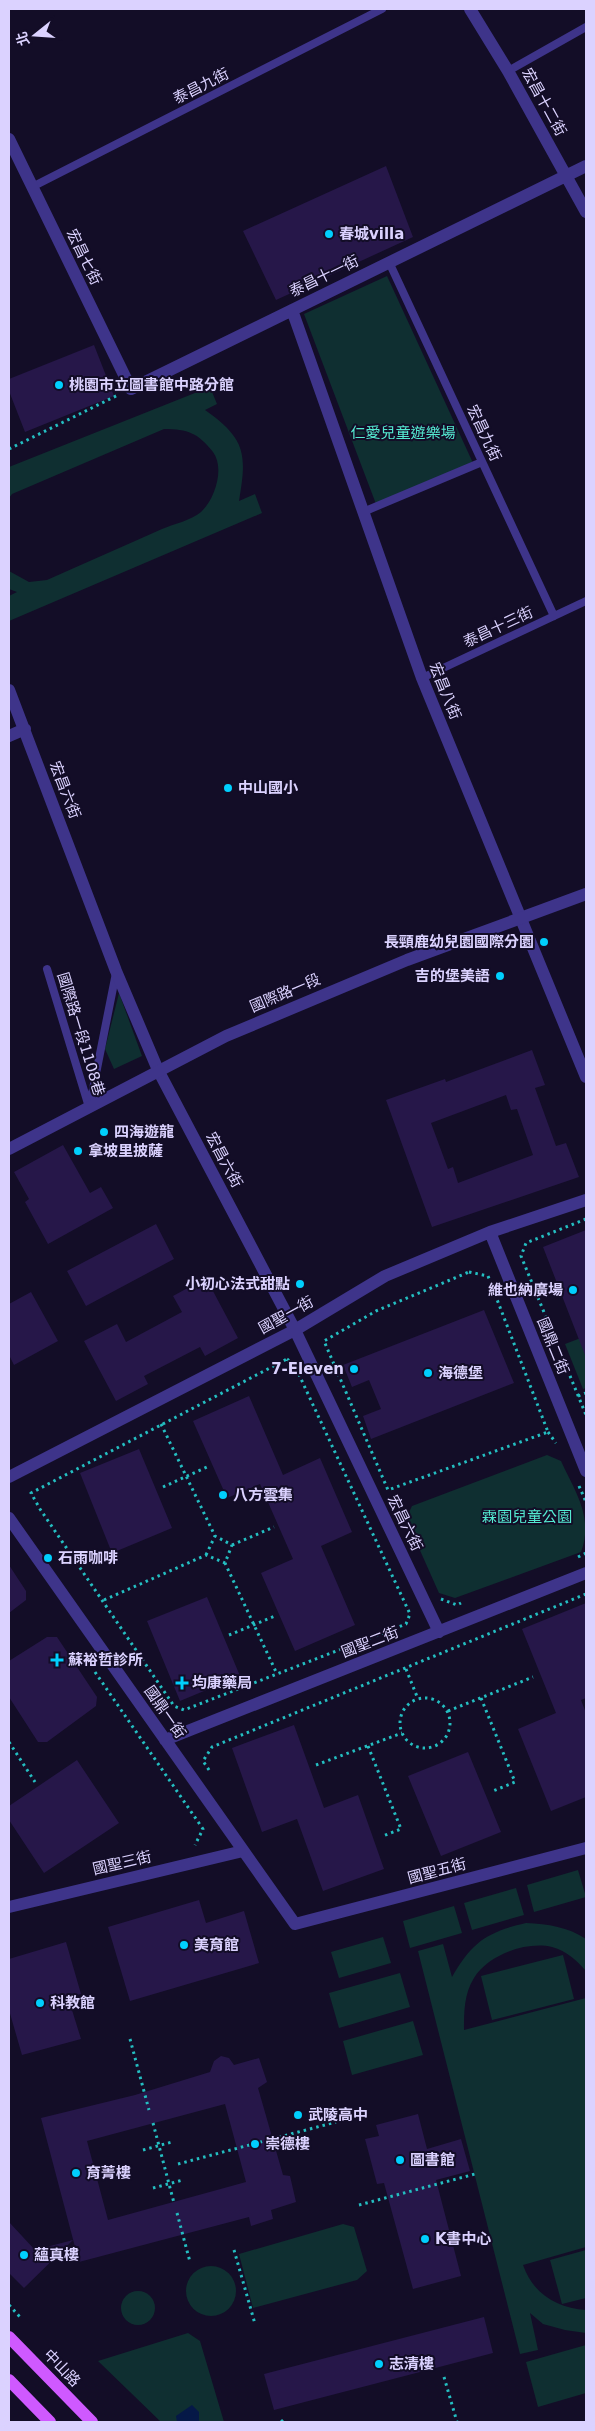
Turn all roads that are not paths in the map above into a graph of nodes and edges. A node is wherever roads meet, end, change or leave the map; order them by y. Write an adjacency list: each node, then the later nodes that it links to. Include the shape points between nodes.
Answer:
1 (382, 9): 8 (lane, 泰昌九街)
2 (470, 9): 4 (street, 宏昌十二街)
3 (586, 27): 4 (lane)
4 (508, 71): 7 (street, 宏昌十二街)
5 (9, 139): 8 (street, 宏昌七街)
6 (586, 166): 7 (street, 泰昌十一街)
7 (566, 175): 9 (street, 宏昌十二街); 10 (street, 泰昌十一街)
8 (32, 187): 12 (street, 宏昌七街)
9 (586, 212)
10 (389, 262): 11 (street, 泰昌十一街); 13 (lane, 宏昌九街)
11 (292, 310): 12 (street, 泰昌十一街); 14 (street, 宏昌八街)
12 (131, 389)
13 (482, 462): 14 (lane); 16 (lane, 宏昌九街)
14 (363, 512): 17 (street, 宏昌八街)
15 (586, 601): 16 (lane, 泰昌十三街)
16 (554, 616): 17 (lane, 泰昌十三街)
17 (422, 678): 22 (street, 宏昌八街)
18 (9, 690): 19 (street, 宏昌六街)
19 (25, 729): 20 (street); 24 (street, 宏昌六街)
20 (9, 736)
21 (586, 894): 22 (street, 國際路一段)
22 (519, 917): 25 (street, 國際路一段, via 226,1036); 26 (street, 宏昌八街)
23 (47, 969): 27 (lane, 國際路一段1108巷)
24 (116, 971): 25 (street, 宏昌六街); 27 (lane)
25 (158, 1070): 27 (street, 國際路一段); 31 (street, 宏昌六街)
26 (586, 1077)
27 (89, 1107): 28 (street, 國際路一段)
28 (9, 1149)
29 (586, 1200): 30 (street, 國聖一街)
30 (490, 1232): 31 (street, 國聖一街, via 385,1276); 32 (street, 國鼎二街)
31 (295, 1330): 33 (street, 國聖一街); 36 (street, 宏昌六街)
32 (586, 1471)
33 (9, 1477)
34 (9, 1518): 37 (street, 國鼎一街)
35 (586, 1573): 36 (street, 國聖二街)
36 (439, 1632): 37 (street, 國聖二街)
37 (165, 1740): 39 (street, 國鼎一街)
38 (586, 1848): 41 (street, 國聖五街)
39 (243, 1851): 40 (street, 國聖三街); 41 (street, 國鼎一街)
40 (9, 1907)
41 (295, 1924)
42 (9, 2337): 45 (main road, 中山路)
43 (9, 2380): 44 (main road)
44 (50, 2422)
45 (92, 2422)

